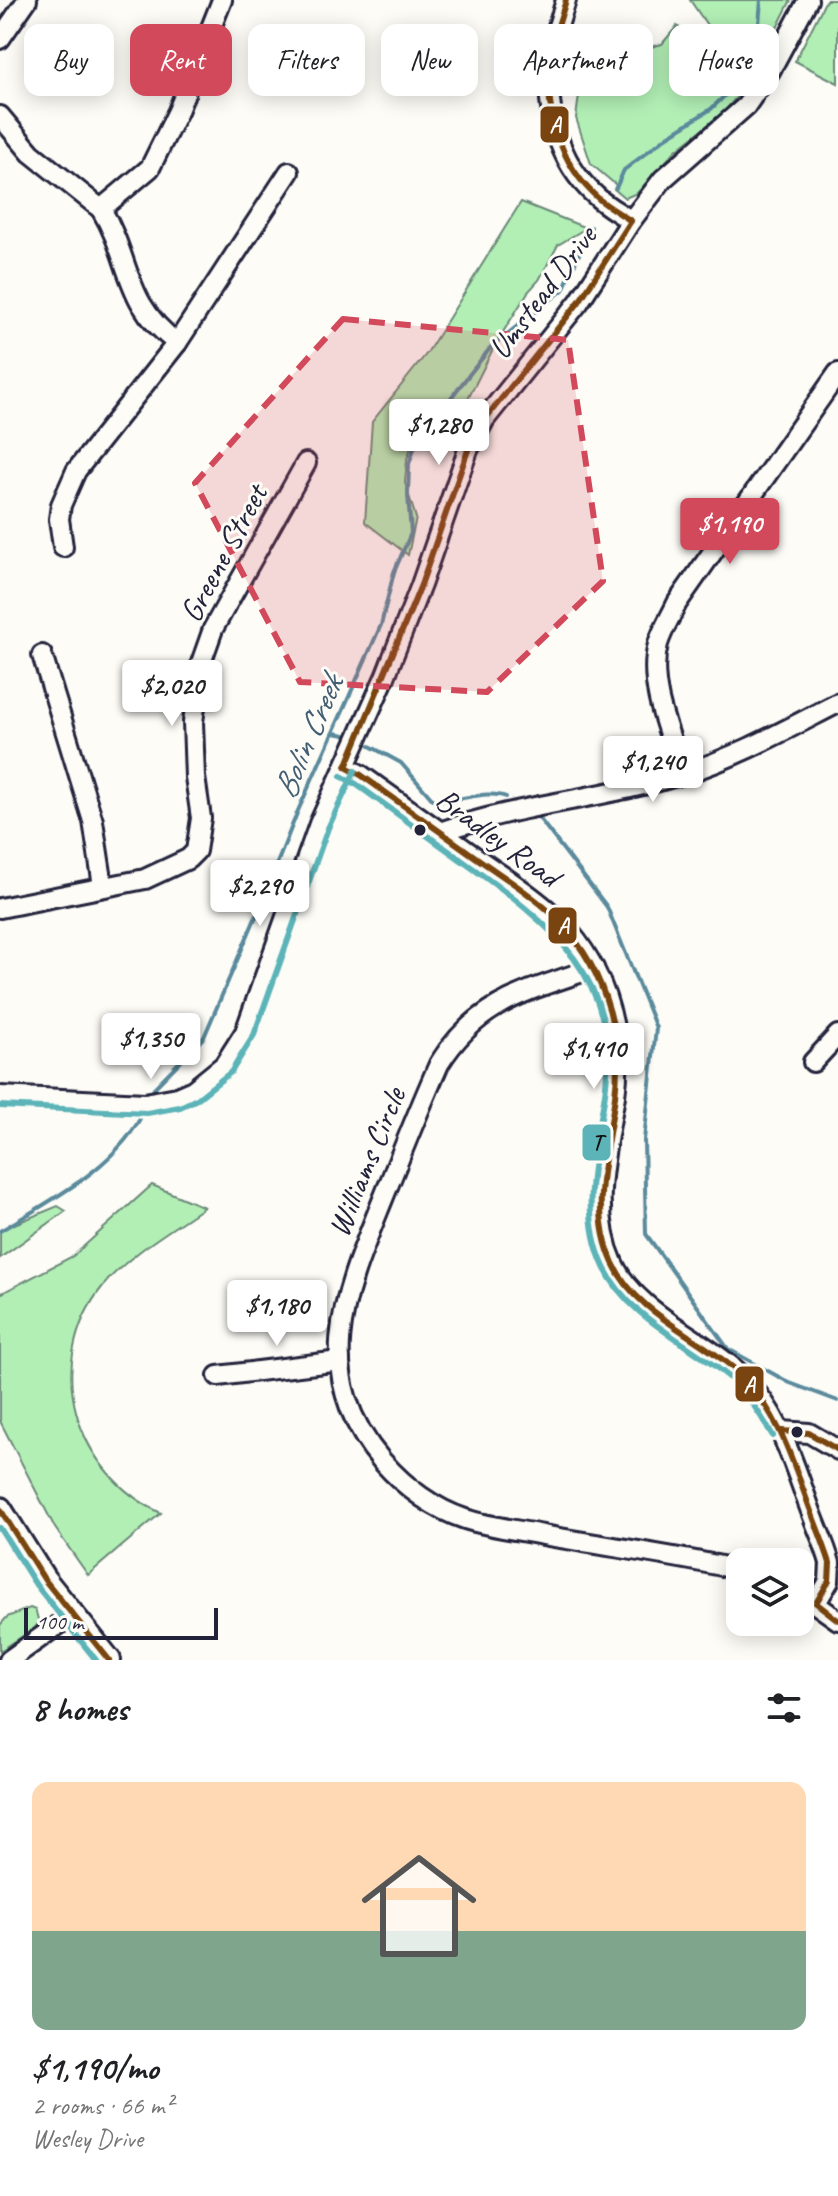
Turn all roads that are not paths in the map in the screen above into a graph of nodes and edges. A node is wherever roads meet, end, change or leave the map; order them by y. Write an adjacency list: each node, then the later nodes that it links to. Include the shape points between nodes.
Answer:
1 (27, 0): 5 (street)
2 (222, 0): 8 (street, via 150,168)
3 (566, 0): 9 (street, via 551,51 548,88 558,141 582,182)
4 (808, 0): 9 (street, Umstead Drive, via 746,106 663,179)
5 (0, 39)
6 (0, 116): 8 (street, via 31,153)
7 (289, 172): 10 (street)
8 (101, 209): 10 (street, via 142,307)
9 (631, 221): 16 (street, Umstead Drive, via 579,302 485,419 468,450 421,585)
10 (177, 343): 13 (street, via 76,471 61,505)
11 (838, 373): 17 (street, via 677,603 658,644 656,682)
12 (306, 463): 19 (street, Greene Street, via 213,629 201,663 193,722 201,818 196,851 145,879)
13 (63, 547)
14 (42, 655): 19 (street, via 93,821)
15 (838, 703): 17 (street)
16 (346, 767): 18 (street, Bradley Road); 24 (street, Umstead Drive, via 319,824 245,1032 224,1065 177,1097 129,1103)
17 (683, 774): 18 (street)
18 (440, 832): 21 (street, Bradley Road, via 554,916)
19 (103, 886): 20 (street, Greene Street)
20 (0, 908)
21 (594, 968): 25 (street, Williams Circle, via 503,1002 452,1043 420,1108 347,1290); 27 (street, Bradley Road, via 615,1027 617,1057 600,1192 613,1263 641,1299 740,1374)
22 (838, 1035): 23 (street)
23 (813, 1062)
24 (0, 1096)
25 (340, 1361): 26 (street); 30 (street, Williams Circle, via 353,1414 377,1455 407,1487 445,1512 494,1526)
26 (218, 1376)
27 (782, 1431): 28 (street, via 809,1433); 31 (street, Bradley Road, via 830,1563 829,1581)
28 (838, 1450)
29 (0, 1509): 33 (main road)
30 (726, 1567)
31 (814, 1593)
32 (814, 1602): 34 (street)
33 (72, 1615): 35 (street); 36 (main road)
34 (838, 1620)
35 (9, 1660)
36 (109, 1660)

